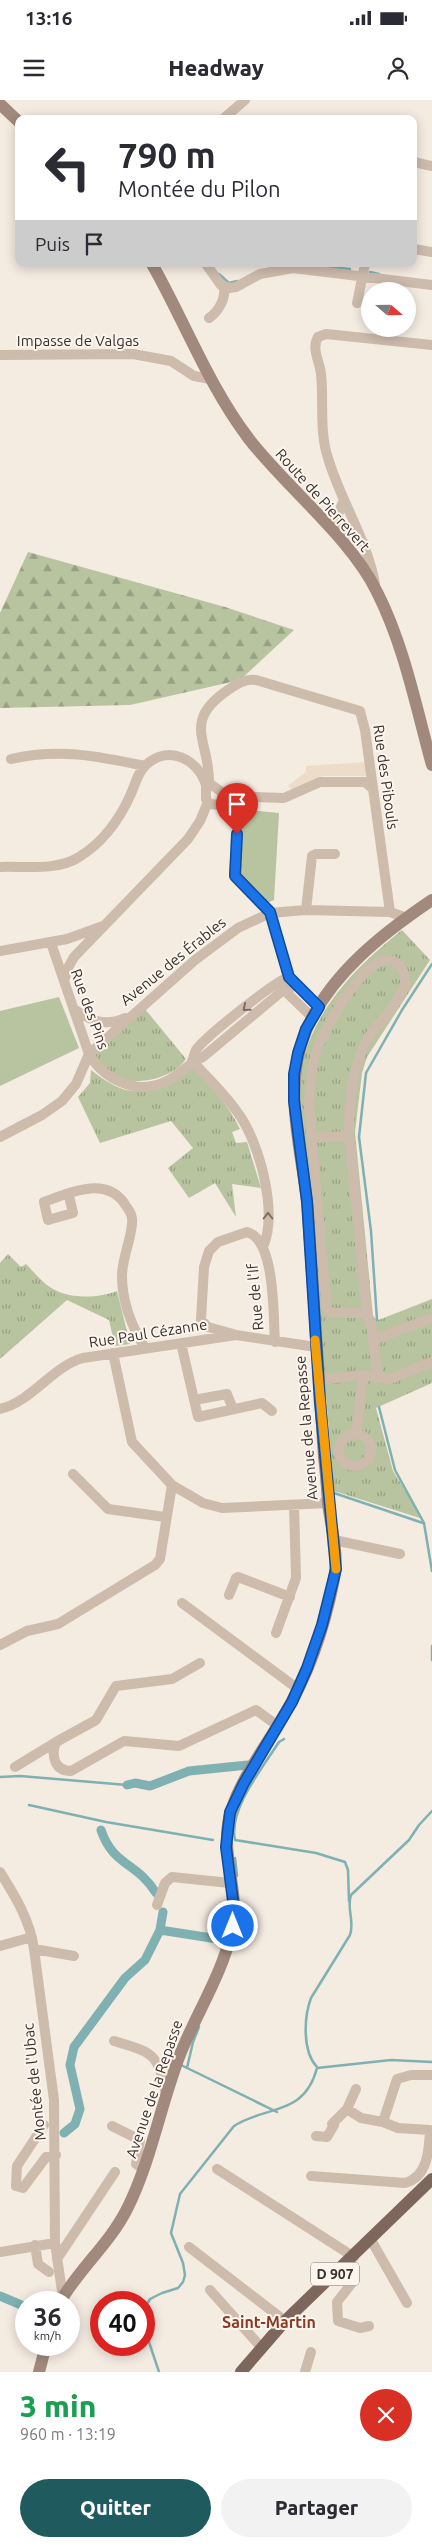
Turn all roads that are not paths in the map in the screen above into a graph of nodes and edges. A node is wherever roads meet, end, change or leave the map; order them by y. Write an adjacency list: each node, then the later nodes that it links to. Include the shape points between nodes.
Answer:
1 (246, 100): 3 (street)
2 (0, 104): 4 (street)
3 (228, 115)
4 (15, 118)
5 (417, 163): 6 (street)
6 (432, 166)
7 (417, 250): 8 (street)
8 (432, 252)
9 (147, 267): 16 (street, Route de Pierrevert)
10 (153, 267): 16 (street, Route de Pierrevert)
11 (208, 267): 15 (street)
12 (364, 267): 13 (street)
13 (363, 275): 14 (street); 15 (street, via 298,268 275,270 254,276 233,288); 17 (street)
14 (432, 284)
15 (224, 287): 18 (street, via 225,294 217,311)
16 (169, 300): 21 (street, Route de Pierrevert)
17 (357, 303)
18 (209, 318)
19 (432, 345): 22 (street, via 337,335 324,335 316,340 322,381 322,431)
20 (0, 356): 21 (street, Impasse de Valgas, via 144,355 171,361 194,376)
21 (210, 379): 23 (street, Route de Pierrevert, via 263,457)
22 (344, 500): 23 (street); 24 (street)
23 (330, 522): 24 (street); 25 (street, Route de Pierrevert)
24 (364, 543): 25 (street)
25 (377, 590): 27 (street, Route de Pierrevert, via 397,643)
26 (11, 759): 28 (street, via 42,753 80,753)
27 (432, 765)
28 (145, 766): 29 (street, via 163,757 182,758 197,766); 35 (street, via 118,819 81,856 51,866)
29 (207, 784): 30 (street, Rue des Pibouls, via 209,771 202,742 204,713 229,689 253,679 360,711); 31 (street, via 221,790); 33 (street, via 205,798)
30 (372, 788): 32 (street, via 365,782 324,782 286,798); 39 (street, Rue des Pibouls)
31 (224, 796): 32 (street); 33 (street, via 219,805 213,806)
32 (241, 796): 38 (street, via 234,874)
33 (208, 802): 41 (street, via 188,839 108,924)
34 (335, 854): 37 (street, via 312,856)
35 (0, 867)
36 (432, 900): 40 (street, Avenue de la Repasse)
37 (306, 910): 38 (street, Avenue des Érables); 39 (street, Avenue des Érables)
38 (270, 912): 44 (street); 49 (street, Avenue des Érables, via 223,938)
39 (390, 912): 40 (street, Avenue des Érables)
40 (406, 918): 48 (street, Avenue de la Repasse, via 359,958)
41 (87, 937): 42 (street); 45 (street, via 71,962)
42 (51, 943): 43 (street); 45 (street, Rue des Pins)
43 (0, 951)
44 (289, 977): 46 (street); 48 (street); 51 (street, Rue des Pins, one-way to 51, via 198,1048)
45 (64, 982): 47 (street, Rue des Pins)
46 (284, 990): 48 (street); 51 (street, Rue des Pins, via 203,1057)
47 (74, 1009): 49 (street, via 103,1023); 50 (street, Rue des Pins)
48 (316, 1012): 63 (street, Avenue de la Repasse, via 298,1053 293,1091 307,1201)
49 (128, 1017): 50 (street, Avenue des Érables)
50 (89, 1054): 51 (street, Rue des Pins, via 108,1076 137,1086 153,1086 167,1081); 53 (street, via 76,1084 62,1101)
51 (192, 1061): 56 (street, one-way to 51, via 268,1222 266,1184 247,1128 239,1114)
52 (349, 1136): 54 (street); 54 (street, via 350,1097 359,1060 370,1036 405,988 404,971 389,960 378,961 360,978 322,1037 314,1060 310,1088); 57 (street)
53 (0, 1137)
54 (312, 1138): 57 (street, via 327,1309 333,1314)
55 (70, 1193): 64 (street, via 90,1188 105,1189 122,1199 130,1212 132,1225 122,1282 129,1315)
56 (263, 1248): 59 (street, Rue de l'If, via 253,1234 240,1233 214,1244 206,1259 201,1320 208,1326); 61 (street, Rue de l'If, via 269,1268)
57 (367, 1313): 60 (street)
58 (432, 1318): 60 (street)
59 (236, 1335): 61 (street, Rue Paul Cézanne); 62 (street, Rue Paul Cézanne)
60 (374, 1340): 68 (street)
61 (274, 1342): 63 (street, Rue Paul Cézanne)
62 (181, 1343): 64 (street, Rue Paul Cézanne); 70 (street)
63 (316, 1347): 69 (street, Avenue de la Repasse)
64 (144, 1348): 65 (street, Rue Paul Cézanne)
65 (114, 1353): 71 (street, Rue Paul Cézanne, via 69,1364 21,1400); 76 (street, via 132,1442)
66 (432, 1362): 68 (street, via 393,1378)
67 (363, 1375): 68 (street); 69 (street); 74 (street)
68 (378, 1376)
69 (318, 1380): 77 (street, Avenue de la Repasse)
70 (194, 1400): 72 (street, via 228,1394); 72 (street, via 199,1417)
71 (0, 1409)
72 (233, 1409): 73 (street, via 263,1403)
73 (272, 1411)
74 (356, 1434)
75 (73, 1474): 79 (street, via 108,1509)
76 (172, 1485): 78 (street, via 200,1502 222,1508); 79 (street)
77 (328, 1503): 78 (street); 80 (street, Avenue de la Repasse)
78 (294, 1505): 83 (street, via 296,1578)
79 (165, 1517): 86 (street, via 161,1556 157,1564 58,1624 27,1631)
80 (334, 1540): 81 (street); 88 (street, Avenue de la Repasse, via 336,1564 332,1586)
81 (400, 1554)
82 (228, 1595): 83 (street, via 238,1577)
83 (290, 1596): 85 (street)
84 (182, 1603): 88 (street)
85 (276, 1633)
86 (0, 1646)
87 (200, 1663): 90 (street, via 172,1678 116,1686 96,1720)
88 (298, 1689): 89 (street, Avenue de la Repasse)
89 (278, 1726): 90 (street, via 256,1710 179,1746 124,1741 69,1772 54,1760); 93 (street, Avenue de la Repasse, via 230,1812 226,1847)
90 (56, 1742): 91 (street)
91 (15, 1767)
92 (0, 1872): 95 (street, Montée de l'Ubac, via 23,1912)
93 (230, 1883): 94 (street, via 172,1877 166,1881); 102 (street, Avenue de la Repasse, via 234,1918 230,1937 179,2057)
94 (157, 1905)
95 (32, 1937): 96 (street); 97 (street, Montée de l'Ubac)
96 (0, 1946)
97 (34, 1949): 98 (street); 109 (street, Montée de l'Ubac, via 54,2100)
98 (74, 1956)
99 (114, 2041): 102 (street, via 152,2056 160,2066)
100 (432, 2075): 104 (street, via 408,2075 397,2079)
101 (356, 2089): 103 (street)
102 (166, 2097): 110 (street, Avenue de la Repasse)
103 (343, 2113): 104 (street); 108 (street, via 332,2124 327,2137)
104 (383, 2122): 107 (street, via 400,2129)
105 (44, 2125): 109 (street, via 17,2166 16,2186 23,2188 45,2158)
106 (112, 2126): 110 (street, via 140,2140 136,2164)
107 (431, 2130): 112 (street)
108 (316, 2136)
109 (56, 2155): 119 (street, Montée de l'Ubac)
110 (142, 2169): 129 (street, Avenue de la Repasse, via 123,2216)
111 (217, 2169): 123 (street)
112 (429, 2169): 116 (street)
113 (114, 2172): 124 (street)
114 (311, 2176): 116 (street)
115 (432, 2179): 117 (main road, D 907)
116 (410, 2182): 117 (street)
117 (415, 2197): 118 (main road, D 907)
118 (371, 2240): 123 (main road, D 907); 130 (street)
119 (55, 2243): 120 (street); 124 (street, Montée de l'Ubac)
120 (35, 2245): 122 (street); 126 (street, via 38,2264)
121 (189, 2247): 131 (street)
122 (0, 2252)
123 (354, 2256): 125 (main road, D 907)
124 (57, 2259): 128 (street, Montée de l'Ubac)
125 (342, 2268): 131 (main road, D 907); 132 (street, via 352,2284 337,2302 338,2321 360,2328)
126 (49, 2272)
127 (210, 2290): 133 (street)
128 (60, 2291)
129 (68, 2291)
130 (407, 2303)
131 (285, 2321): 133 (main road, D 907)
132 (369, 2326)
133 (261, 2347): 137 (main road, D 907)
134 (312, 2352): 138 (street)
135 (43, 2356): 136 (street)
136 (39, 2372)
137 (241, 2372)
138 (304, 2372)

